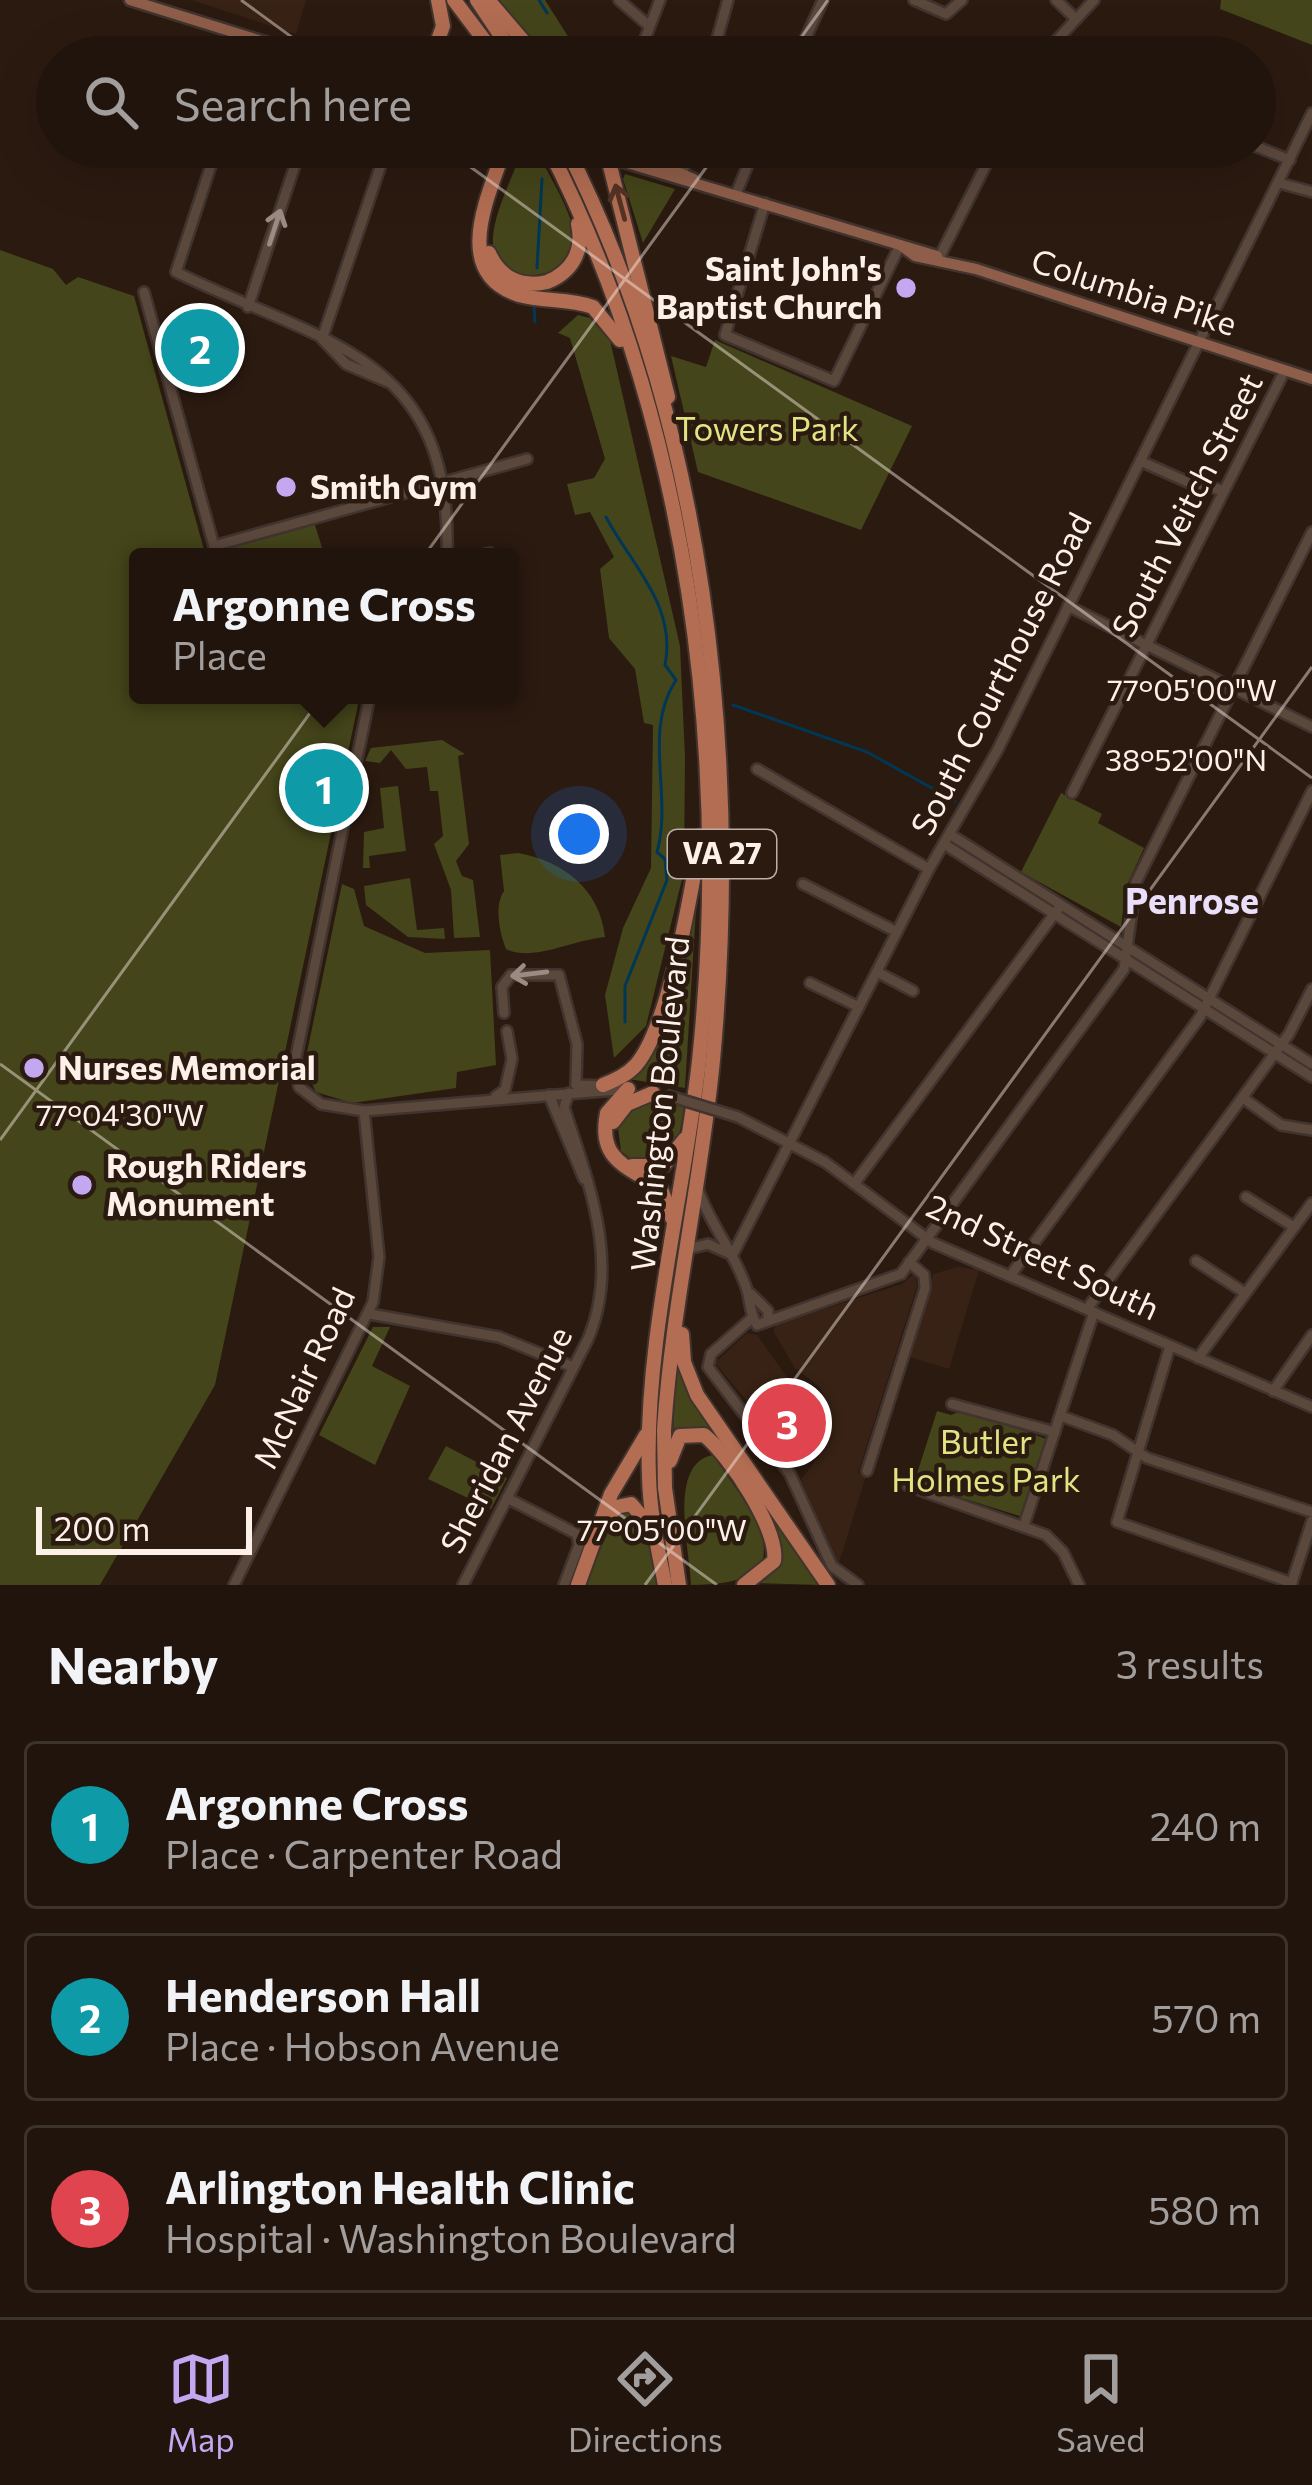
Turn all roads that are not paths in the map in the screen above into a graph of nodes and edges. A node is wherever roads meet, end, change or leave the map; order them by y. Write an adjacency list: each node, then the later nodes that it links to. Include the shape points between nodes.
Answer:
1 (130, 0): 16 (main road)
2 (438, 0): 17 (highway)
3 (454, 0): 18 (highway)
4 (477, 0): 19 (highway)
5 (488, 0): 20 (highway)
6 (619, 0): 15 (street)
7 (660, 0): 15 (street)
8 (728, 0): 22 (street)
9 (823, 0): 23 (street)
10 (914, 0): 11 (street, via 946,14)
11 (962, 0)
12 (1056, 0): 14 (street)
13 (1094, 0): 14 (street)
14 (1076, 19): 24 (street)
15 (649, 26): 21 (street)
16 (246, 36)
17 (439, 36)
18 (479, 36)
19 (501, 36)
20 (519, 36)
21 (645, 36)
22 (718, 36)
23 (807, 36)
24 (1060, 36)
25 (1312, 113): 27 (street, South Courthouse Road)
26 (1276, 154): 27 (street)
27 (1290, 160): 43 (street, South Courthouse Road)
28 (210, 168): 51 (street, via 176,272)
29 (294, 168): 51 (street, one-way to 29)
30 (380, 168): 52 (street)
31 (498, 168): 56 (highway, via 478,230 484,266 515,293 598,310 616,332)
32 (508, 168): 33 (highway, via 486,243 500,271 528,285 560,277 579,246)
33 (566, 168)
34 (568, 168): 56 (highway, Washington Boulevard / VA 27)
35 (570, 168): 61 (highway, Washington Boulevard / VA 27, via 635,318)
36 (615, 168): 61 (highway, one-way to 36, via 674,423)
37 (658, 168): 44 (main road, Columbia Pike)
38 (671, 168): 42 (main road, Columbia Pike)
39 (684, 168): 42 (street)
40 (746, 168): 46 (street)
41 (984, 168): 49 (street)
42 (683, 173): 44 (main road, Columbia Pike)
43 (1279, 183): 45 (street); 53 (street, South Courthouse Road)
44 (714, 188): 46 (main road, Columbia Pike)
45 (1312, 192)
46 (736, 194): 47 (main road, Columbia Pike)
47 (765, 203): 48 (main road, Columbia Pike); 48 (street, via 725,335 834,381)
48 (900, 245): 49 (main road, Columbia Pike)
49 (939, 258): 53 (main road, Columbia Pike)
50 (144, 292): 63 (street)
51 (248, 308): 52 (street)
52 (322, 339): 59 (street, via 346,364 398,388 417,410)
53 (1201, 342): 54 (main road, Columbia Pike); 58 (street, South Courthouse Road)
54 (1285, 370): 55 (main road, Columbia Pike); 60 (street, South Veitch Street)
55 (1312, 379)
56 (645, 404): 74 (highway, Washington Boulevard / VA 27, via 687,599)
57 (527, 459): 59 (street)
58 (1140, 461): 60 (street); 66 (street, South Courthouse Road)
59 (441, 484): 64 (street); 65 (street)
60 (1222, 490): 67 (street, South Veitch Street)
61 (688, 523): 105 (highway, Washington Boulevard / VA 27, via 713,695 722,841 717,1012)
62 (1312, 532): 68 (street)
63 (215, 548)
64 (229, 548)
65 (446, 548)
66 (1068, 606): 67 (street); 75 (street, South Courthouse Road)
67 (1146, 645): 68 (street); 73 (street, South Veitch Street)
68 (1233, 688): 70 (street); 80 (street, via 1136,882)
69 (368, 704): 98 (street, via 294,1068 312,1100)
70 (1312, 727)
71 (757, 769): 76 (street)
72 (1312, 791): 85 (street)
73 (1072, 793)
74 (706, 808): 92 (highway, via 649,1039 634,1066); 100 (highway, Washington Boulevard / VA 27, via 705,980)
75 (947, 840): 76 (street, South Courthouse Road); 78 (street)
76 (929, 868): 79 (street, South Courthouse Road)
77 (803, 884): 79 (street)
78 (1058, 909): 80 (street); 104 (street)
79 (897, 932): 81 (street, South Courthouse Road)
80 (1130, 951): 85 (street); 109 (street)
81 (877, 972): 84 (street); 86 (street, South Courthouse Road)
82 (810, 983): 86 (street)
83 (1312, 989): 89 (street)
84 (913, 991)
85 (1208, 1002): 89 (street); 115 (street)
86 (859, 1007): 102 (street, South Courthouse Road)
87 (505, 1013): 92 (street, Sheridan Avenue, one-way to 87, via 559,974 511,975 502,987)
88 (507, 1031): 96 (street, via 512,1059 505,1090)
89 (1279, 1049): 90 (street); 91 (street); 97 (street)
90 (1312, 1064)
91 (1312, 1077)
92 (587, 1089): 93 (street, 2nd Street South); 95 (street, 2nd Street South); 99 (highway); 103 (street, Sheridan Avenue, via 564,1107)
93 (628, 1089): 94 (street, 2nd Street South); 99 (highway)
94 (660, 1094): 100 (highway, via 627,1104 613,1121 613,1146 625,1162 645,1169 667,1164); 102 (street, 2nd Street South, bridge)
95 (549, 1095): 96 (street, 2nd Street South); 103 (street, Sheridan Avenue)
96 (495, 1097): 98 (street, 2nd Street South)
97 (1243, 1098): 101 (street, via 1281,1125); 118 (street)
98 (364, 1111): 119 (street, McNair Road, via 379,1257)
99 (607, 1113): 112 (highway, via 612,1159 670,1202)
100 (691, 1123): 112 (highway, Washington Boulevard / VA 27)
101 (1312, 1130)
102 (790, 1143): 104 (street, 2nd Street South); 111 (street, South Courthouse Road)
103 (584, 1179): 124 (street, Sheridan Avenue, via 603,1274 592,1329)
104 (854, 1184): 109 (street, 2nd Street South)
105 (697, 1186): 110 (highway, Washington Boulevard / VA 27); 111 (street)
106 (1246, 1197): 108 (street)
107 (1312, 1203): 108 (street)
108 (1294, 1227): 117 (street)
109 (925, 1238): 114 (street); 115 (street, 2nd Street South)
110 (688, 1249): 111 (street, via 708,1244); 116 (highway, Washington Boulevard / VA 27)
111 (732, 1256): 120 (street)
112 (671, 1260): 129 (highway, Washington Boulevard / VA 27)
113 (1196, 1261): 117 (street)
114 (909, 1262): 120 (street, via 895,1278); 132 (street, via 925,1288)
115 (1010, 1276): 118 (street, 2nd Street South)
116 (683, 1282): 135 (highway, Washington Boulevard / VA 27, via 665,1416); 147 (highway, via 682,1346 692,1386)
117 (1245, 1293): 123 (street)
118 (1090, 1310): 122 (street, 2nd Street South); 128 (street)
119 (370, 1314): 124 (street, via 499,1337); 140 (street, McNair Road)
120 (759, 1315): 148 (street, via 710,1356 710,1371 790,1474 834,1569)
121 (1312, 1335): 125 (street)
122 (1170, 1346): 123 (street, 2nd Street South); 131 (street)
123 (1198, 1358): 125 (street, 2nd Street South)
124 (573, 1367): 134 (street, Sheridan Avenue)
125 (1274, 1391): 127 (street, 2nd Street South)
126 (952, 1404): 130 (street)
127 (1312, 1407)
128 (1060, 1417): 130 (street); 131 (street)
129 (650, 1424): 138 (highway, Washington Boulevard / VA 27); 143 (highway, via 611,1494)
130 (1055, 1432): 137 (street)
131 (1137, 1452): 136 (street); 139 (street, via 1117,1522)
132 (867, 1471)
133 (908, 1486): 137 (street)
134 (508, 1498): 141 (street, Sheridan Avenue); 142 (street, via 577,1534)
135 (667, 1508): 145 (highway, Washington Boulevard / VA 27); 146 (highway, via 674,1444 700,1434 774,1538 773,1565)
136 (1312, 1516): 139 (street)
137 (1024, 1525): 149 (street, via 1054,1540)
138 (655, 1535): 143 (highway, via 635,1505 616,1507); 144 (highway, Washington Boulevard / VA 27)
139 (1291, 1584)
140 (234, 1585)
141 (464, 1585)
142 (564, 1585)
143 (580, 1585)
144 (665, 1585)
145 (679, 1585)
146 (744, 1585)
147 (828, 1585)
148 (858, 1585)
149 (1079, 1585)

